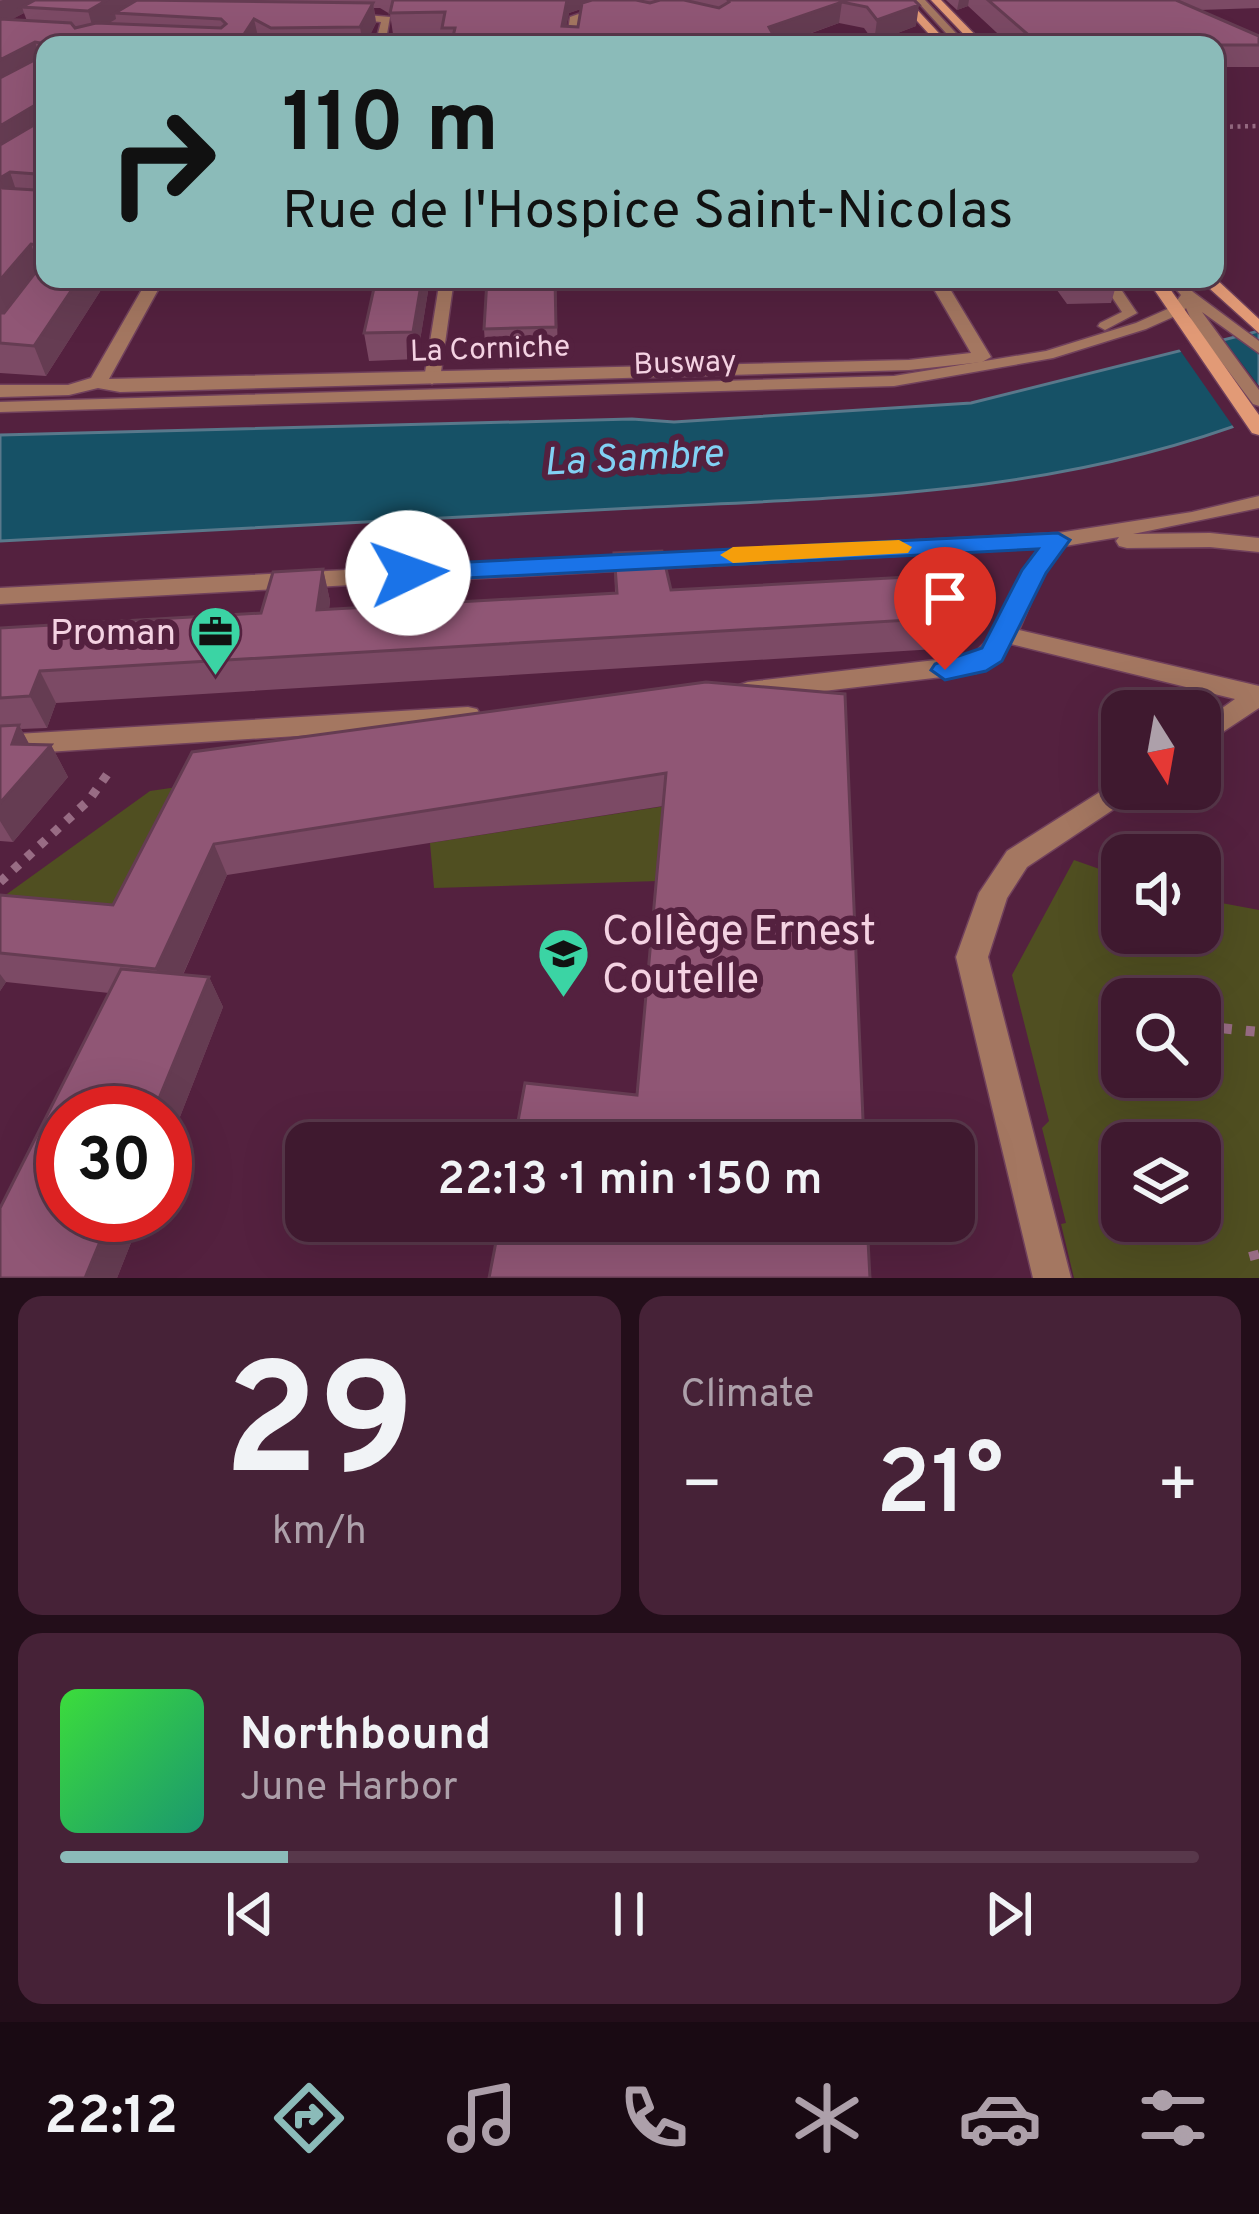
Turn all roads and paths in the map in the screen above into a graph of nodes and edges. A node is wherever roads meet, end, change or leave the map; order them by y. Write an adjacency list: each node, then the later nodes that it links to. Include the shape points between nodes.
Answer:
1 (628, 0): 5 (street)
2 (903, 0): 10 (main road)
3 (920, 0): 11 (lane)
4 (936, 0): 12 (main road)
5 (605, 8): 6 (street); 9 (street, via 573,19)
6 (638, 13)
7 (334, 16): 8 (street, via 384,17)
8 (381, 36)
9 (572, 36)
10 (937, 36)
11 (954, 36)
12 (971, 36)
13 (1259, 126): 14 (path)
14 (1224, 127)
15 (152, 288): 28 (street)
16 (446, 288): 27 (lane)
17 (942, 288): 26 (street)
18 (1114, 288): 26 (lane, via 1130,316)
19 (1163, 288): 23 (main road)
20 (1177, 288): 23 (lane)
21 (1213, 288): 22 (main road)
22 (1229, 312): 23 (lane); 24 (main road); 25 (lane)
23 (1187, 313): 30 (lane); 31 (lane, Busway, via 1048,355 894,381); 32 (main road)
24 (1259, 328)
25 (1259, 348)
26 (982, 357): 27 (street, La Corniche)
27 (432, 379): 28 (street, La Corniche)
28 (98, 382): 29 (street, La Corniche)
29 (0, 391)
30 (1259, 401)
31 (0, 407)
32 (1259, 429)
33 (1259, 502): 34 (street)
34 (1058, 540): 35 (street); 36 (street); 37 (street, via 1034,570)
35 (1259, 545)
36 (0, 596)
37 (1006, 635): 38 (street, via 976,664); 39 (street)
38 (720, 694)
39 (1258, 696): 41 (street)
40 (499, 714): 42 (street)
41 (1221, 722)
42 (0, 745)
43 (89, 800): 45 (path)
44 (1101, 803): 50 (street, via 1017,859 994,893 972,957)
45 (0, 882)
46 (1221, 1028): 47 (path)
47 (1259, 1032)
48 (1252, 1252): 49 (path)
49 (1259, 1273)
50 (1052, 1278)

